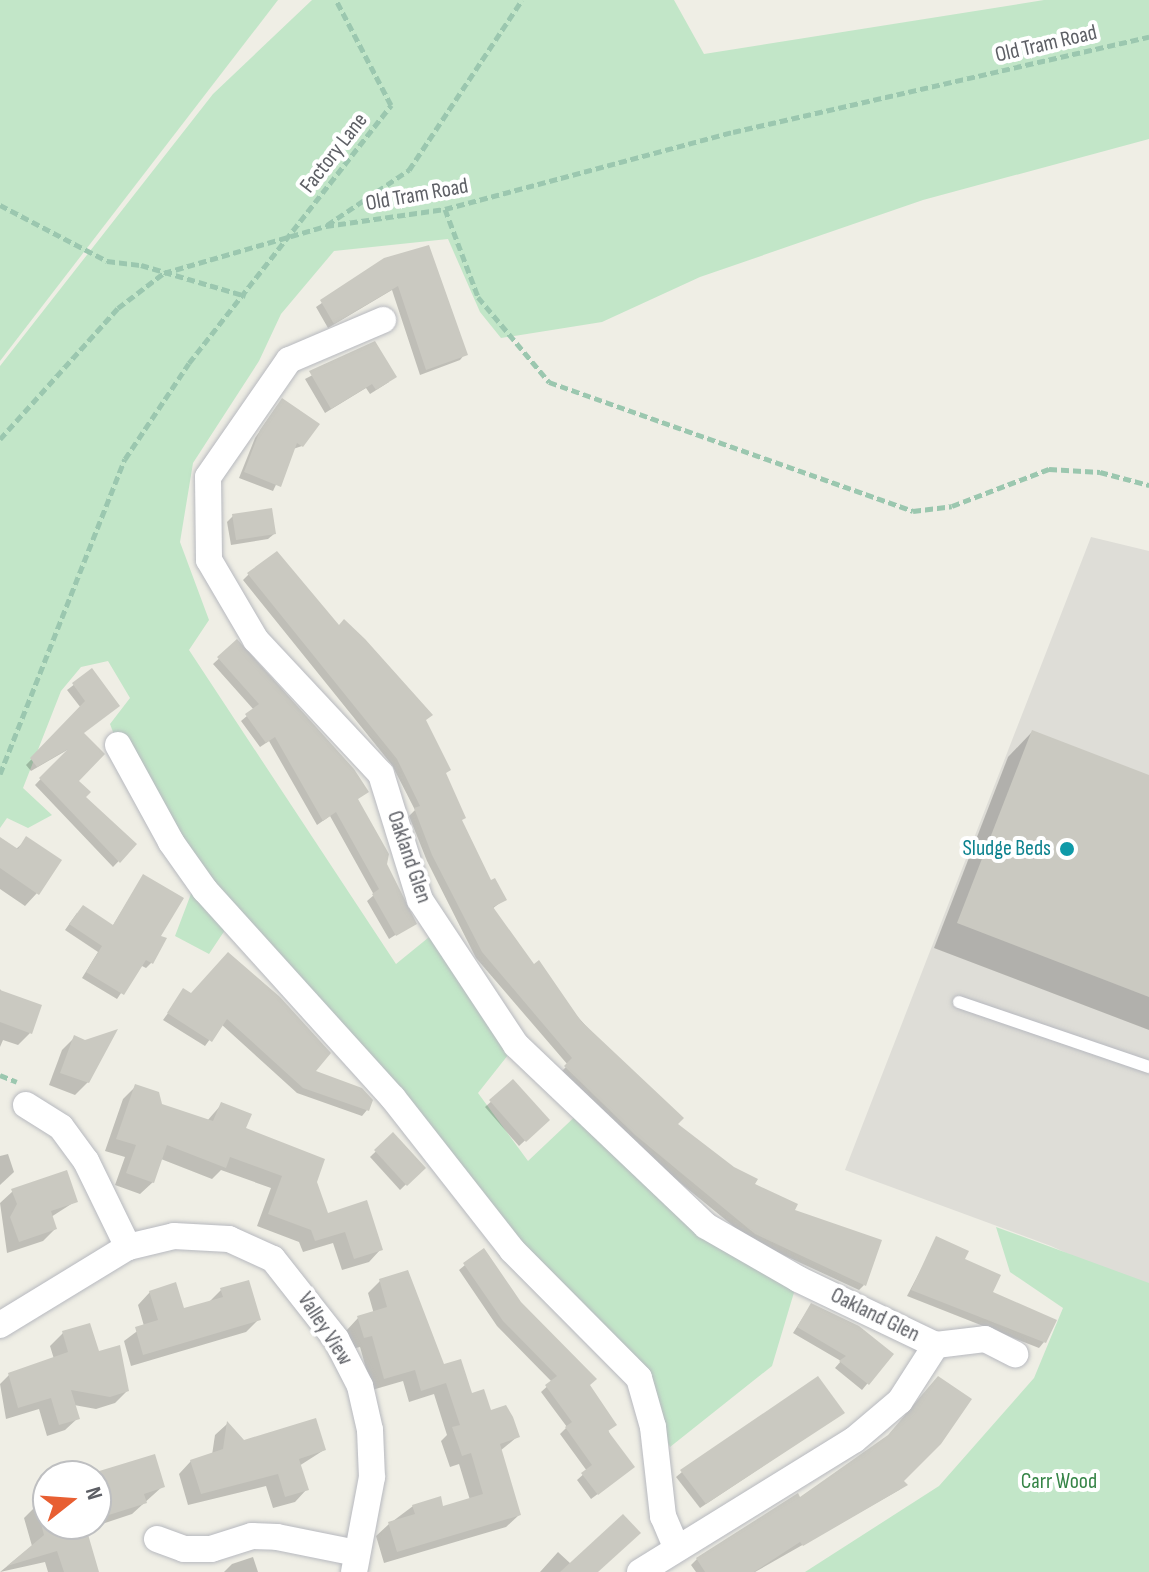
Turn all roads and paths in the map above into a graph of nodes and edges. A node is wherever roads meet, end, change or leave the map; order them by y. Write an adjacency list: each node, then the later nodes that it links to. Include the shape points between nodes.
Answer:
1 (336, 0): 7 (path, Factory Lane, via 391,105)
2 (522, 0): 6 (path, via 409,170)
3 (1149, 37): 5 (path, Old Tram Road, via 733,132)
4 (0, 205): 8 (path, via 107,261)
5 (445, 209): 6 (path, Old Tram Road); 12 (path, via 478,297 549,382 913,511 952,506 1049,469 1100,472)
6 (326, 226): 7 (path, Old Tram Road)
7 (287, 239): 8 (path, Old Tram Road); 9 (path)
8 (164, 273): 9 (path); 11 (path, via 118,308)
9 (246, 296): 14 (path, via 189,363 125,459)
10 (383, 320): 20 (street, Oakland Glen, via 289,360 208,477 209,560 256,640 381,774 420,900 516,1045 706,1226 798,1279)
11 (0, 439)
12 (1149, 485)
13 (118, 745): 23 (street, via 171,842 205,890 393,1098 512,1250 639,1378 653,1427 663,1516)
14 (0, 774)
15 (959, 1002): 16 (lane)
16 (1149, 1067)
17 (26, 1105): 18 (street, via 61,1127 86,1161)
18 (128, 1247): 19 (street, Valley View); 24 (street, Valley View, via 174,1236 229,1239 273,1259 336,1339 360,1386 370,1430 372,1477)
19 (0, 1325)
20 (936, 1345): 21 (street, Oakland Glen, via 985,1339); 23 (street, Oakland Glen, via 900,1401 854,1440)
21 (1015, 1354)
22 (157, 1539): 24 (street, Valley View, via 184,1549 211,1549 252,1536 277,1537)
23 (676, 1547): 25 (street, Oakland Glen)
24 (355, 1562)
25 (640, 1572)

